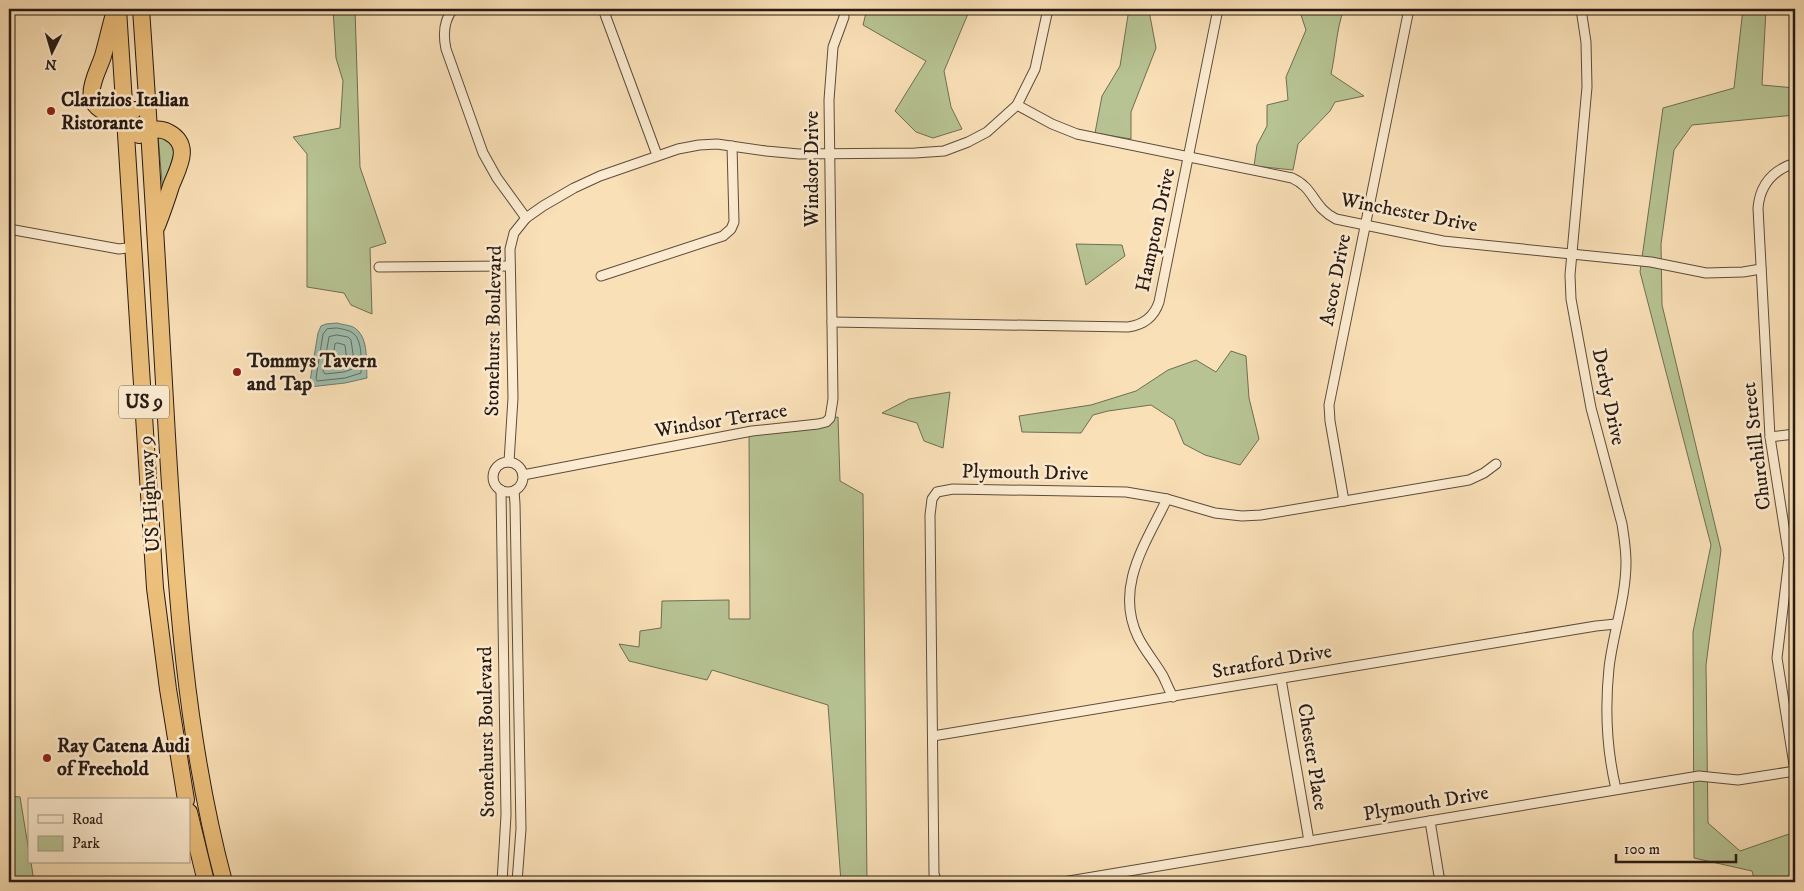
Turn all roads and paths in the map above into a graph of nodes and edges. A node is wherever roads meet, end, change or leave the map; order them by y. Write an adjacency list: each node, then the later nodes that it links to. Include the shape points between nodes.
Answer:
1 (117, 9): 12 (highway, US Highway 9 / US 9); 12 (highway, via 91,90 95,102 105,112)
2 (141, 9): 10 (highway, US Highway 9 / US 9)
3 (453, 9): 20 (street, via 445,25 446,49 490,168)
4 (603, 9): 17 (street)
5 (1048, 9): 11 (street, Stonehurst Boulevard, via 1035,68)
6 (1218, 9): 18 (street, Hampton Drive)
7 (1409, 9): 21 (street, Ascot Drive)
8 (1581, 9): 25 (street, Derby Drive, via 1587,88)
9 (844, 17): 16 (street, Windsor Drive, via 833,47)
10 (146, 92): 12 (highway, via 136,109); 13 (highway, US Highway 9 / US 9)
11 (1017, 105): 16 (street, Stonehurst Boulevard, via 987,132 944,151); 18 (street, Winchester Drive, via 1077,134)
12 (125, 115): 15 (highway, US Highway 9 / US 9)
13 (148, 130): 15 (highway, via 138,136); 23 (highway, US Highway 9 / US 9); 23 (highway, via 162,129 174,135 182,155)
14 (732, 146): 16 (street, Stonehurst Boulevard, via 782,153); 17 (street, Stonehurst Boulevard, via 699,145); 29 (street, via 734,222 731,229 723,236)
15 (128, 154): 24 (highway, US Highway 9 / US 9)
16 (829, 154): 30 (street, Windsor Drive)
17 (657, 155): 20 (street, Stonehurst Boulevard, via 583,184)
18 (1188, 157): 21 (street, Winchester Drive, via 1292,178 1304,185 1328,215); 30 (street, Hampton Drive, via 1159,302 1153,315 1142,324 1128,327)
19 (1795, 163): 28 (street, Churchill Street, via 1778,170 1761,191 1758,208)
20 (526, 218): 26 (street, Stonehurst Boulevard, via 514,233)
21 (1365, 225): 25 (street, Winchester Drive, via 1443,240); 39 (street, Ascot Drive, via 1329,405)
22 (9, 229): 24 (street, via 119,249)
23 (154, 235): 55 (highway, US Highway 9 / US 9, via 182,648 199,775)
24 (134, 247): 49 (highway, US Highway 9 / US 9, via 155,588)
25 (1571, 254): 28 (street, Winchester Drive, via 1651,262 1706,273); 41 (street, Derby Drive, via 1571,298 1591,408 1625,544 1625,581)
26 (510, 266): 27 (street); 33 (street, Stonehurst Boulevard, via 513,398)
27 (379, 267)
28 (1761, 269): 32 (street, Churchill Street)
29 (601, 276)
30 (832, 322): 35 (street, Windsor Terrace, via 833,409 826,422 752,431)
31 (1795, 434): 32 (street)
32 (1770, 437): 40 (street, Churchill Street, via 1789,548)
33 (508, 462): 35 (street, via 516,465); 36 (street, Stonehurst Boulevard, via 499,465 493,473 494,483)
34 (1496, 464): 39 (street, Plymouth Drive, via 1469,480)
35 (523, 476): 37 (street)
36 (501, 490): 37 (street); 47 (street, Stonehurst Boulevard)
37 (514, 491): 45 (street, Stonehurst Boulevard)
38 (1167, 499): 39 (street, Plymouth Drive, via 1215,513 1242,516); 43 (street, via 1134,567 1129,600 1137,636); 44 (street, Plymouth Drive, via 1112,491 953,489 933,496 930,515)
39 (1344, 501)
40 (1791, 588): 46 (street, Churchill Street, via 1777,658)
41 (1616, 624): 42 (street, Stratford Drive); 48 (street, Derby Drive, via 1607,702)
42 (1281, 679): 43 (street, Stratford Drive); 52 (street, Chester Place)
43 (1173, 696): 44 (street, Stratford Drive)
44 (933, 736): 58 (street, Plymouth Drive, via 934,874)
45 (520, 771): 47 (street); 57 (street, Stonehurst Boulevard, via 521,844)
46 (1795, 771): 48 (street, Plymouth Drive, via 1738,780 1700,776)
47 (505, 772): 56 (street, Stonehurst Boulevard)
48 (1616, 789): 51 (street, Plymouth Drive)
49 (186, 798)
50 (190, 816): 54 (highway)
51 (1430, 821): 52 (street, Plymouth Drive); 60 (street)
52 (1309, 841): 53 (street, Plymouth Drive)
53 (1119, 878): 59 (street, Plymouth Drive)
54 (206, 882)
55 (224, 882)
56 (502, 882)
57 (517, 882)
58 (937, 882)
59 (1063, 882)
60 (1440, 882)

